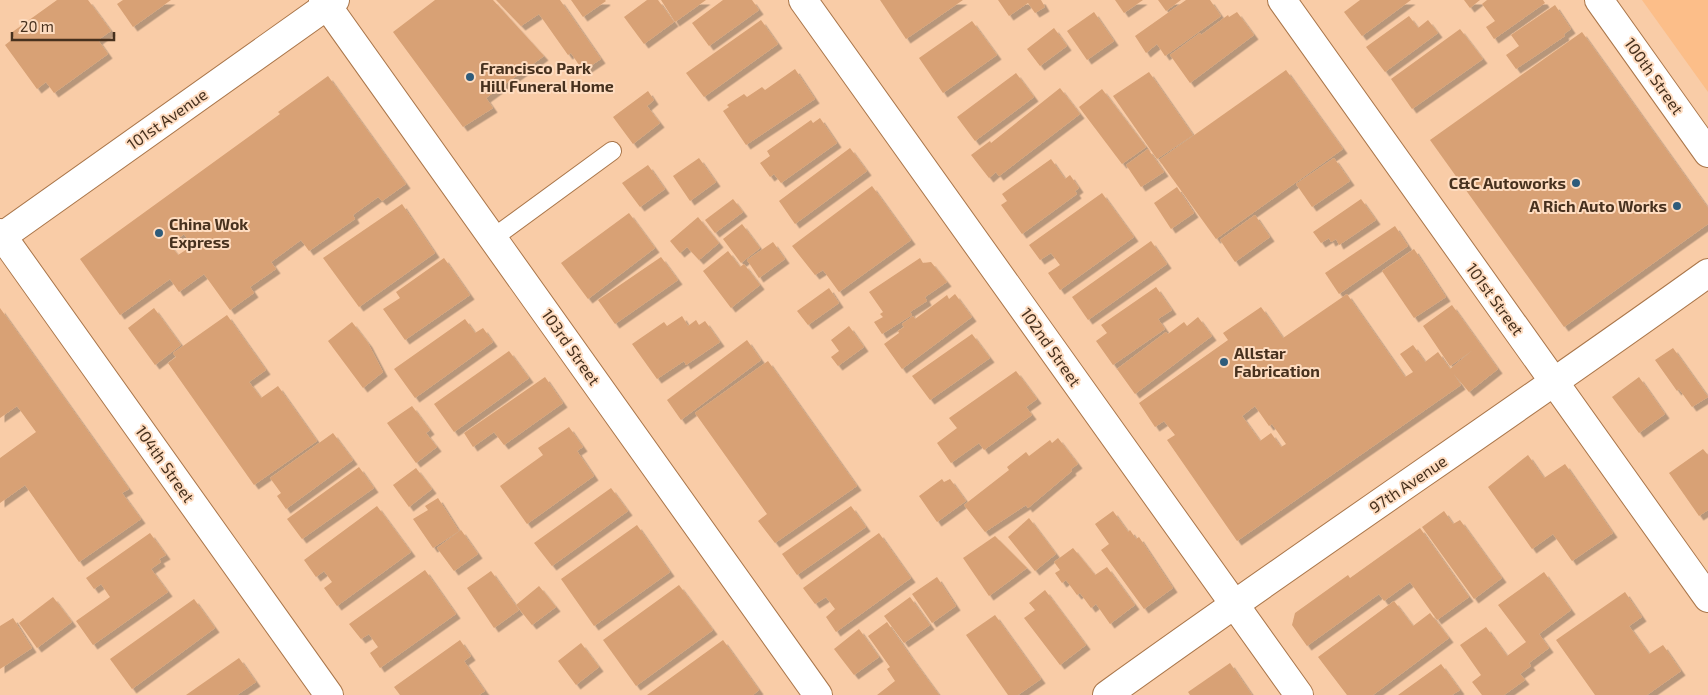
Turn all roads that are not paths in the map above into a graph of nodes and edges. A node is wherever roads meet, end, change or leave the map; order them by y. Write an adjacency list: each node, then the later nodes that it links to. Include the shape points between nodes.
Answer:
1 (803, 0): 12 (street, 102nd Street)
2 (1282, 0): 10 (street, 101st Street)
3 (1600, 0): 6 (street, 100th Street)
4 (328, 2): 7 (street, 101st Avenue); 8 (street, 103rd Street)
5 (612, 151): 8 (lane)
6 (1708, 153)
7 (1, 236): 13 (street, 104th Street)
8 (492, 238): 14 (street, 103rd Street)
9 (1708, 273): 10 (street, 97th Avenue)
10 (1555, 383): 11 (street, 101st Street); 12 (street, 97th Avenue)
11 (1708, 598)
12 (1234, 604): 15 (street, 97th Avenue); 16 (street, 102nd Street)
13 (329, 695)
14 (818, 695)
15 (1107, 695)
16 (1298, 695)

